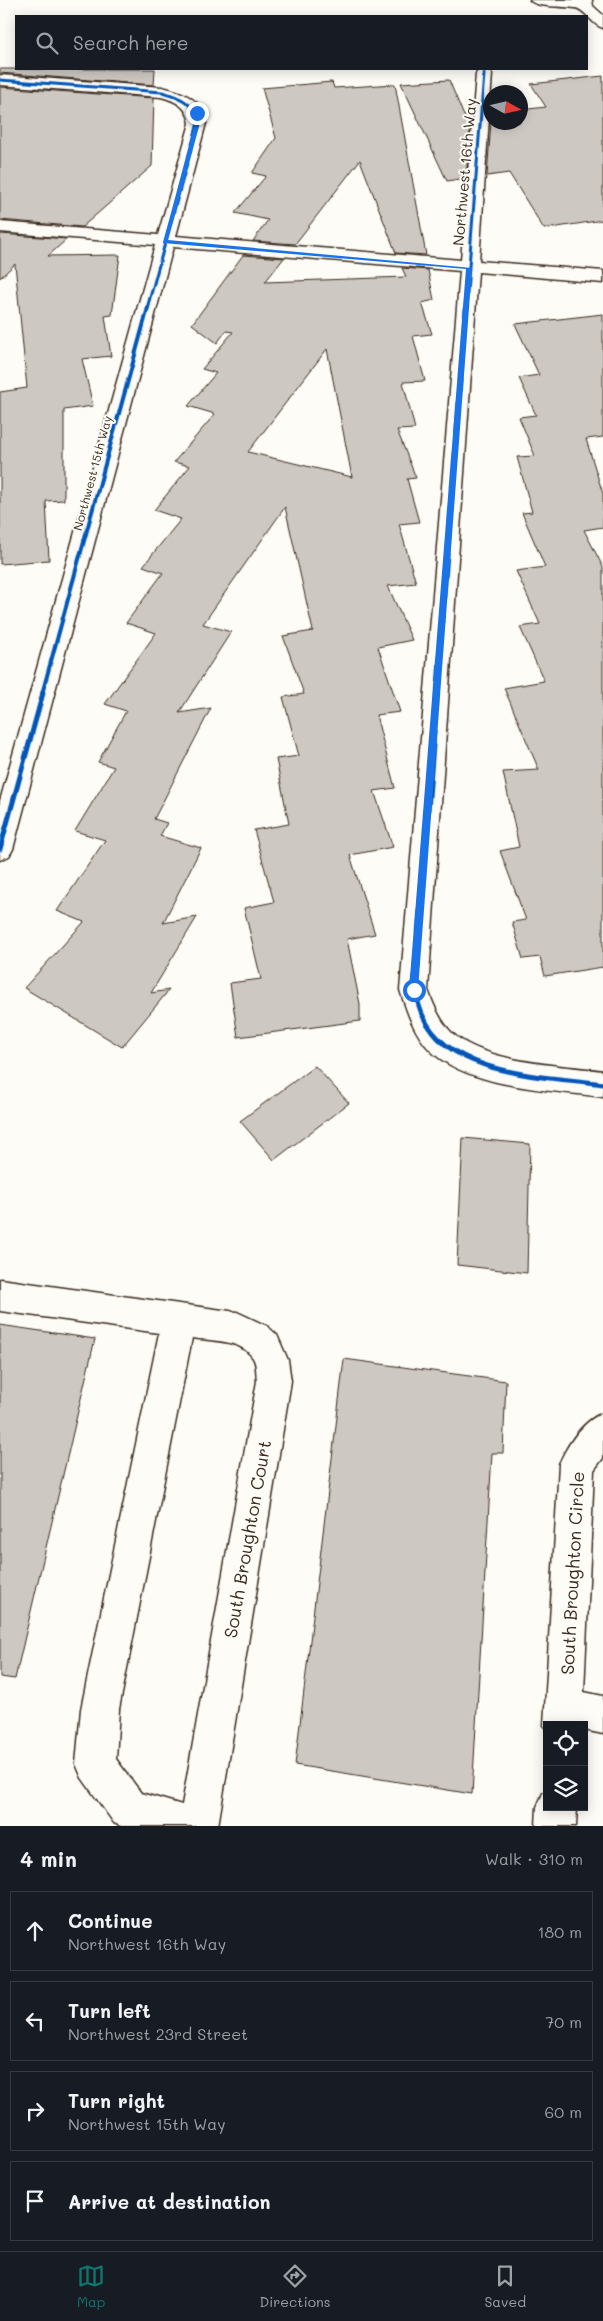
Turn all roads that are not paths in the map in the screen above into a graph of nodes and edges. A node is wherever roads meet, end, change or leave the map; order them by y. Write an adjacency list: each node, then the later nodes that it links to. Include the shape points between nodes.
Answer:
1 (537, 0): 2 (street)
2 (585, 2): 3 (street, via 586,8)
3 (603, 24)
4 (484, 74): 8 (street, Northwest 16th Way)
5 (0, 80): 7 (street, Northwest 15th Way, via 162,92 191,104 197,113 198,123)
6 (0, 227): 7 (street)
7 (165, 242): 8 (street); 10 (street, Northwest 15th Way)
8 (469, 268): 9 (street); 11 (street, Northwest 16th Way, via 414,990 423,1017 442,1042 469,1060 503,1070)
9 (603, 277)
10 (0, 849)
11 (603, 1084)
12 (0, 1294): 13 (street, South Broughton Court)
13 (178, 1319): 18 (street, via 100,1708 96,1764 128,1808); 19 (street, South Broughton Court, via 237,1328 261,1340 272,1357 274,1381)
14 (603, 1430): 16 (street, South Broughton Circle, via 577,1464)
15 (603, 1715): 16 (street)
16 (563, 1716)
17 (557, 1811): 20 (street)
18 (185, 1826)
19 (198, 1826)
20 (556, 1826)

